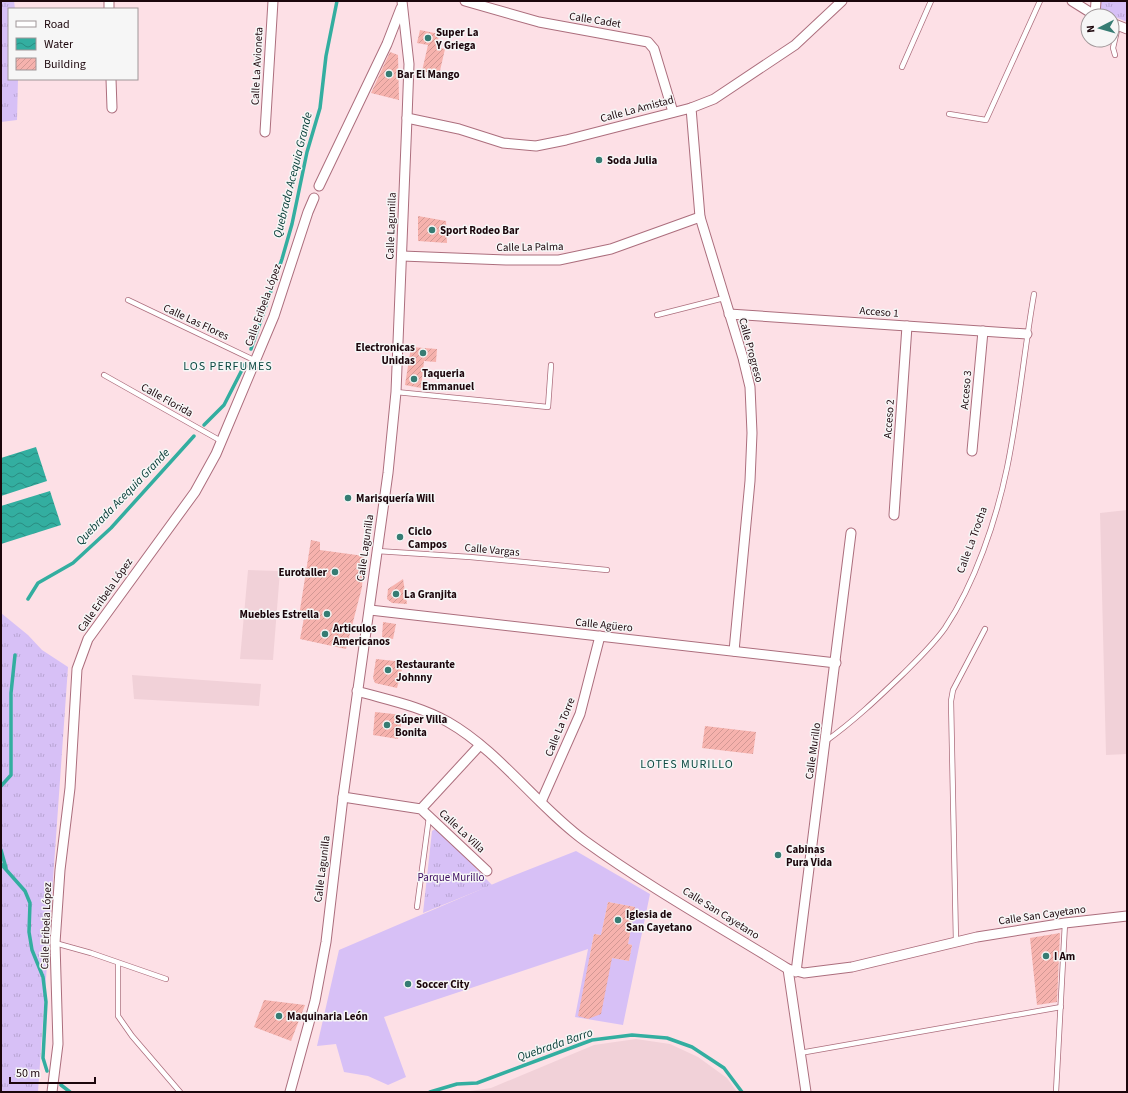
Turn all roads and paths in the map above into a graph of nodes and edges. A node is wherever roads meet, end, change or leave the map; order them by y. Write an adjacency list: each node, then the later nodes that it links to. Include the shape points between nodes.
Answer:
1 (273, 1): 18 (street, Calle La Avioneta)
2 (465, 1): 15 (street, Calle Cadet, via 539,22 648,42 654,49)
3 (842, 1): 14 (street, Calle La Amistad, via 795,45 714,99)
4 (931, 1): 11 (lane)
5 (1040, 1): 16 (lane, via 986,120)
6 (1072, 1): 8 (street)
7 (402, 4): 17 (street, Calle Lagunilla, via 409,64); 19 (street, via 387,44)
8 (1083, 8)
9 (1113, 48): 10 (lane)
10 (1115, 55)
11 (902, 67)
12 (111, 80): 13 (street)
13 (112, 108)
14 (692, 108): 15 (street, Calle La Amistad); 21 (street, Calle Progreso)
15 (673, 112): 17 (street, Calle La Amistad, via 536,146 503,143 459,129)
16 (949, 114)
17 (407, 118): 22 (street, Calle Lagunilla)
18 (265, 132)
19 (319, 186)
20 (314, 198): 31 (street, Calle Eribela López)
21 (700, 217): 22 (street, Calle La Palma, via 611,249 559,260); 24 (street, Calle Progreso)
22 (402, 256): 34 (street, Calle Lagunilla)
23 (1034, 294): 30 (lane, Calle La Trocha)
24 (724, 298): 26 (street, Calle Progreso); 27 (lane)
25 (128, 300): 31 (lane, Calle Las Flores)
26 (728, 314): 28 (street, Acceso 1); 44 (street, Calle Progreso, via 750,387 752,433)
27 (657, 315)
28 (907, 326): 29 (street, Acceso 1); 37 (street, Acceso 2)
29 (983, 331): 30 (street, Acceso 1); 36 (street, Acceso 3)
30 (1027, 334): 47 (lane, Calle La Trocha, via 1007,468 994,518 969,584 933,643 883,694)
31 (256, 361): 35 (street, Calle Eribela López)
32 (551, 365): 34 (lane, via 548,407)
33 (104, 376): 35 (lane, Calle Florida)
34 (396, 392): 39 (street, Calle Lagunilla, via 388,473)
35 (221, 441): 58 (street, Calle Eribela López, via 195,492 88,639 80,656)
36 (972, 452)
37 (894, 515)
38 (851, 533): 45 (street, Calle Murillo)
39 (376, 551): 40 (lane, Calle Vargas); 41 (street, Calle Lagunilla)
40 (607, 570)
41 (370, 610): 43 (street, Calle Agüero); 46 (street, Calle Lagunilla)
42 (985, 629): 57 (lane, via 953,690 950,701)
43 (600, 636): 44 (street, Calle Agüero); 50 (street, Calle La Torre, via 580,714)
44 (734, 651): 45 (street, Calle Agüero)
45 (836, 663): 47 (street, Calle Murillo)
46 (357, 691): 48 (street, Calle San Cayetano, via 417,707 449,722); 49 (street, Calle Lagunilla)
47 (826, 740): 60 (street, Calle Murillo)
48 (480, 745): 50 (street, Calle San Cayetano); 51 (street, Calle La Villa)
49 (343, 797): 51 (street); 66 (street, Calle Lagunilla, via 324,957 315,1001)
50 (542, 802): 60 (street, Calle San Cayetano, via 584,840 622,866)
51 (421, 809): 52 (street, Calle La Villa)
52 (429, 816): 53 (street, Calle La Villa); 54 (lane)
53 (487, 871)
54 (417, 907)
55 (1127, 916): 56 (street, Calle San Cayetano)
56 (1065, 923): 57 (street, Calle San Cayetano); 62 (lane)
57 (956, 942): 60 (street, Calle San Cayetano, via 852,967)
58 (55, 943): 59 (lane, via 92,953); 64 (street, Calle Eribela López, via 58,1044)
59 (118, 964): 61 (lane); 65 (lane, via 118,1016)
60 (792, 971): 63 (street, Calle Murillo)
61 (166, 979)
62 (1061, 1006): 63 (lane); 68 (lane)
63 (800, 1053): 67 (street, Calle Murillo)
64 (52, 1092)
65 (180, 1092)
66 (290, 1092)
67 (806, 1092)
68 (1056, 1092)

